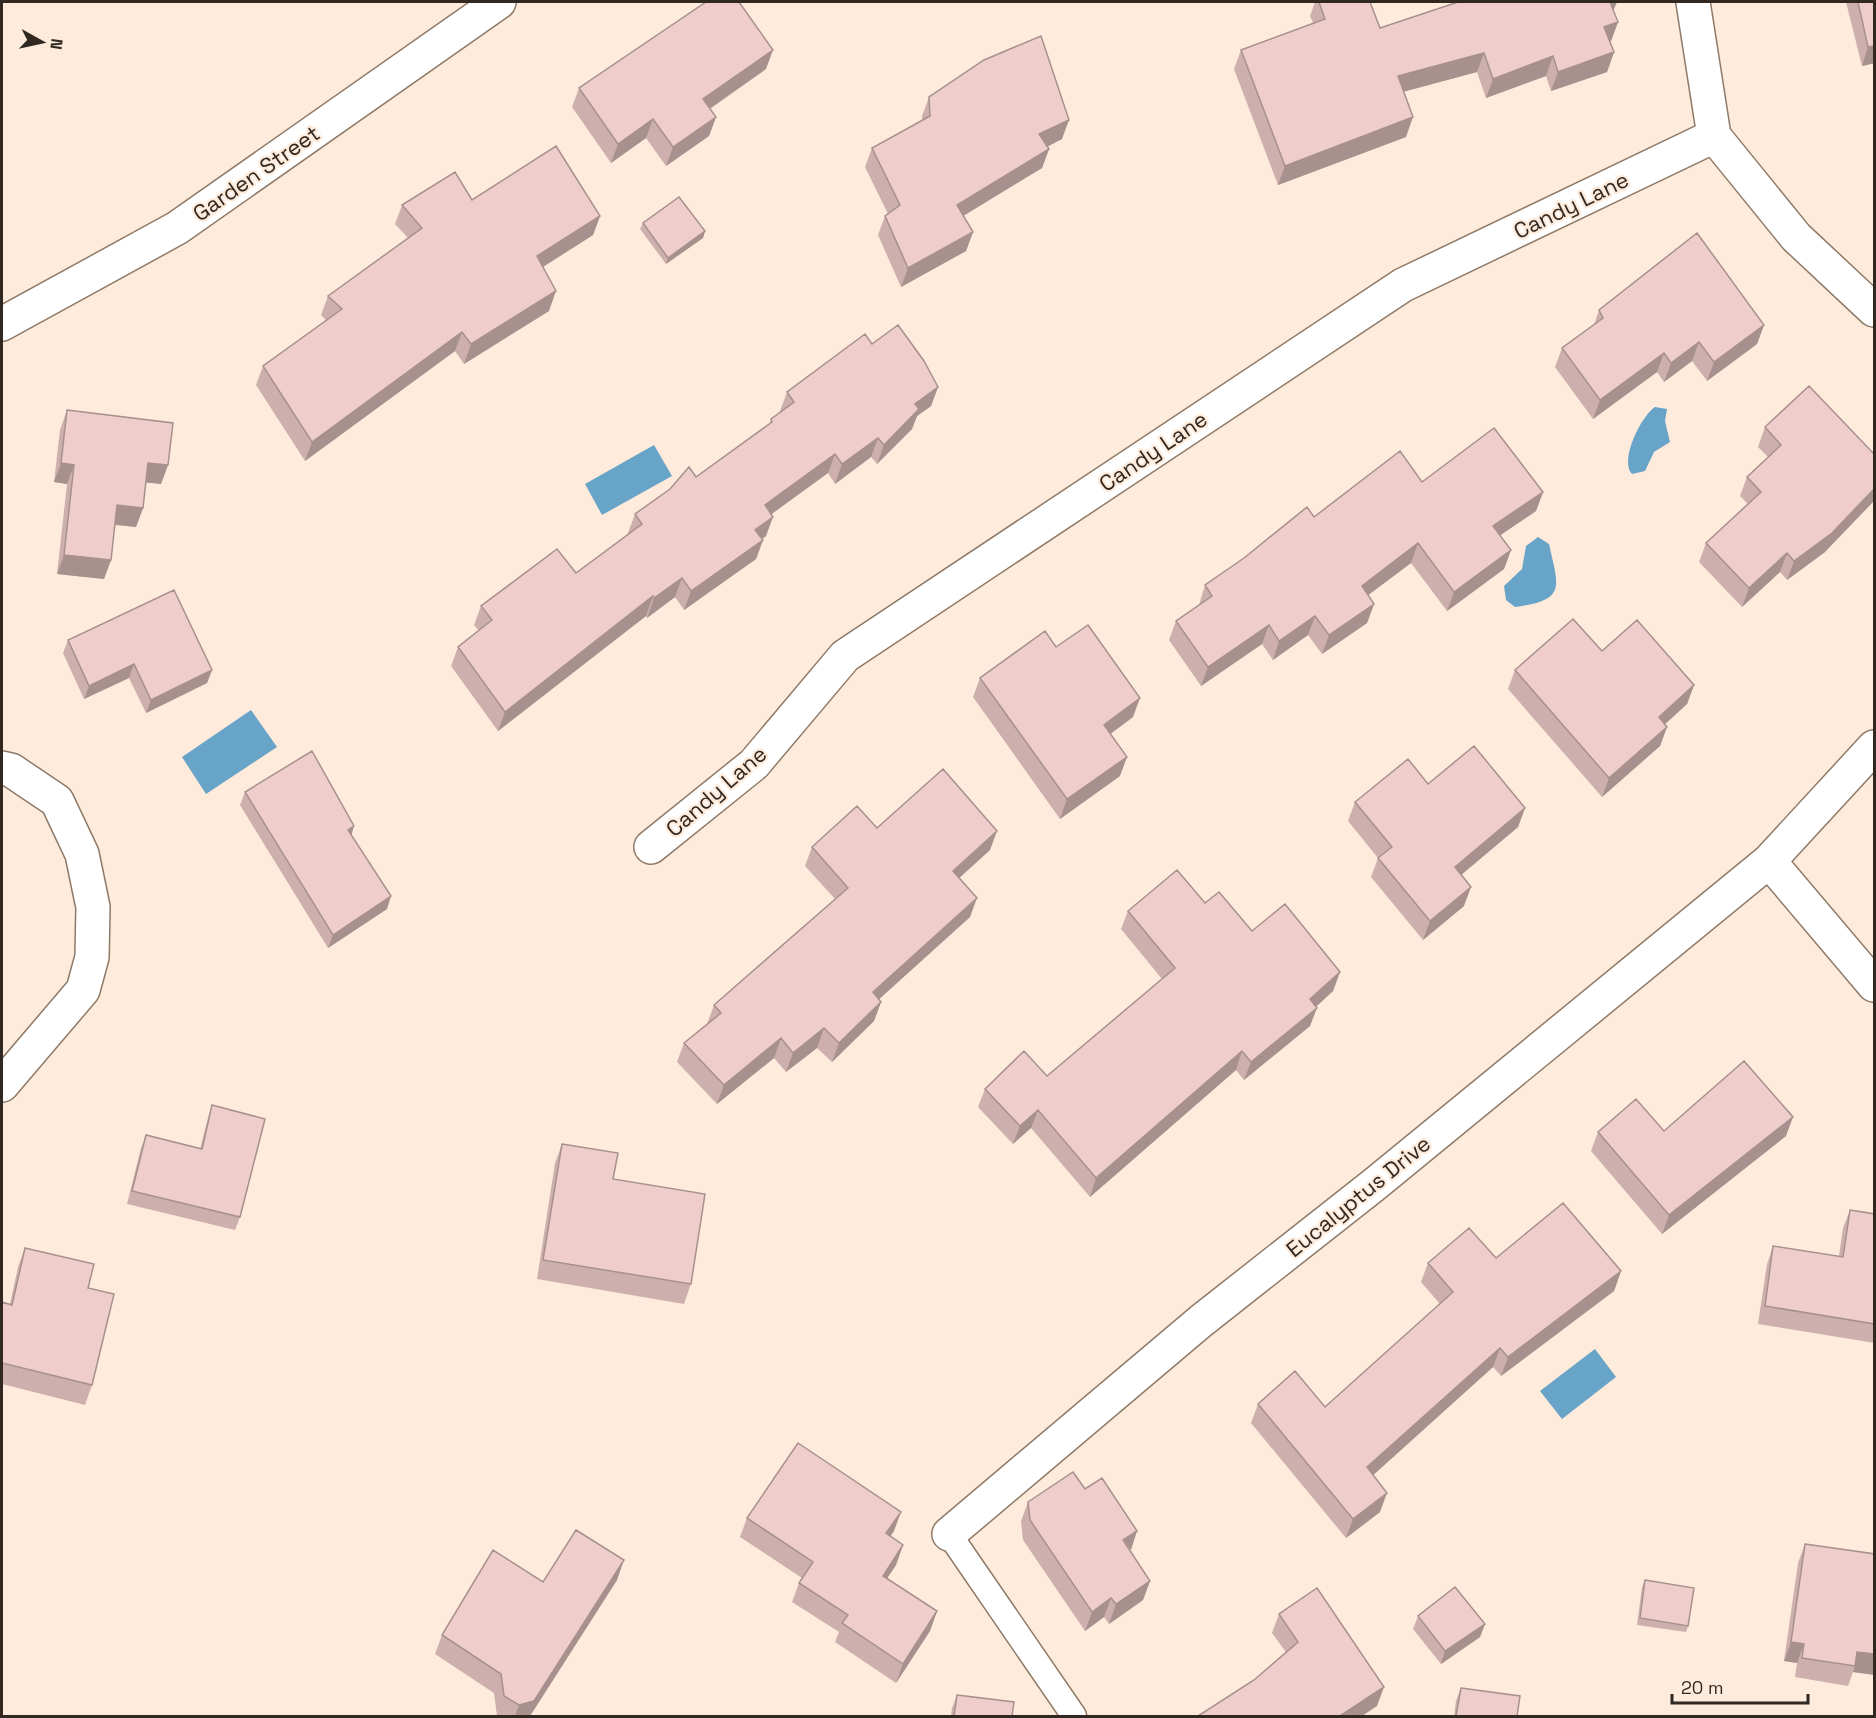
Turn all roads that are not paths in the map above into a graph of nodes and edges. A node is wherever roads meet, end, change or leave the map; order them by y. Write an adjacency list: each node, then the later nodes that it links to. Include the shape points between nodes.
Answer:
1 (499, 2): 5 (street, Garden Street, via 177,228)
2 (1693, 2): 3 (street)
3 (1714, 136): 4 (street, via 1796,237); 8 (street, Candy Lane, via 1403,285 845,656 754,764)
4 (1875, 310)
5 (2, 324)
6 (1875, 747): 9 (street, Eucalyptus Drive)
7 (2, 768): 11 (street, via 57,801 82,854 93,907 92,957 83,990)
8 (651, 847)
9 (1769, 861): 10 (street); 12 (street, Eucalyptus Drive, via 1201,1321)
10 (1875, 985)
11 (2, 1085)
12 (949, 1534): 13 (lane)
13 (1074, 1716)

